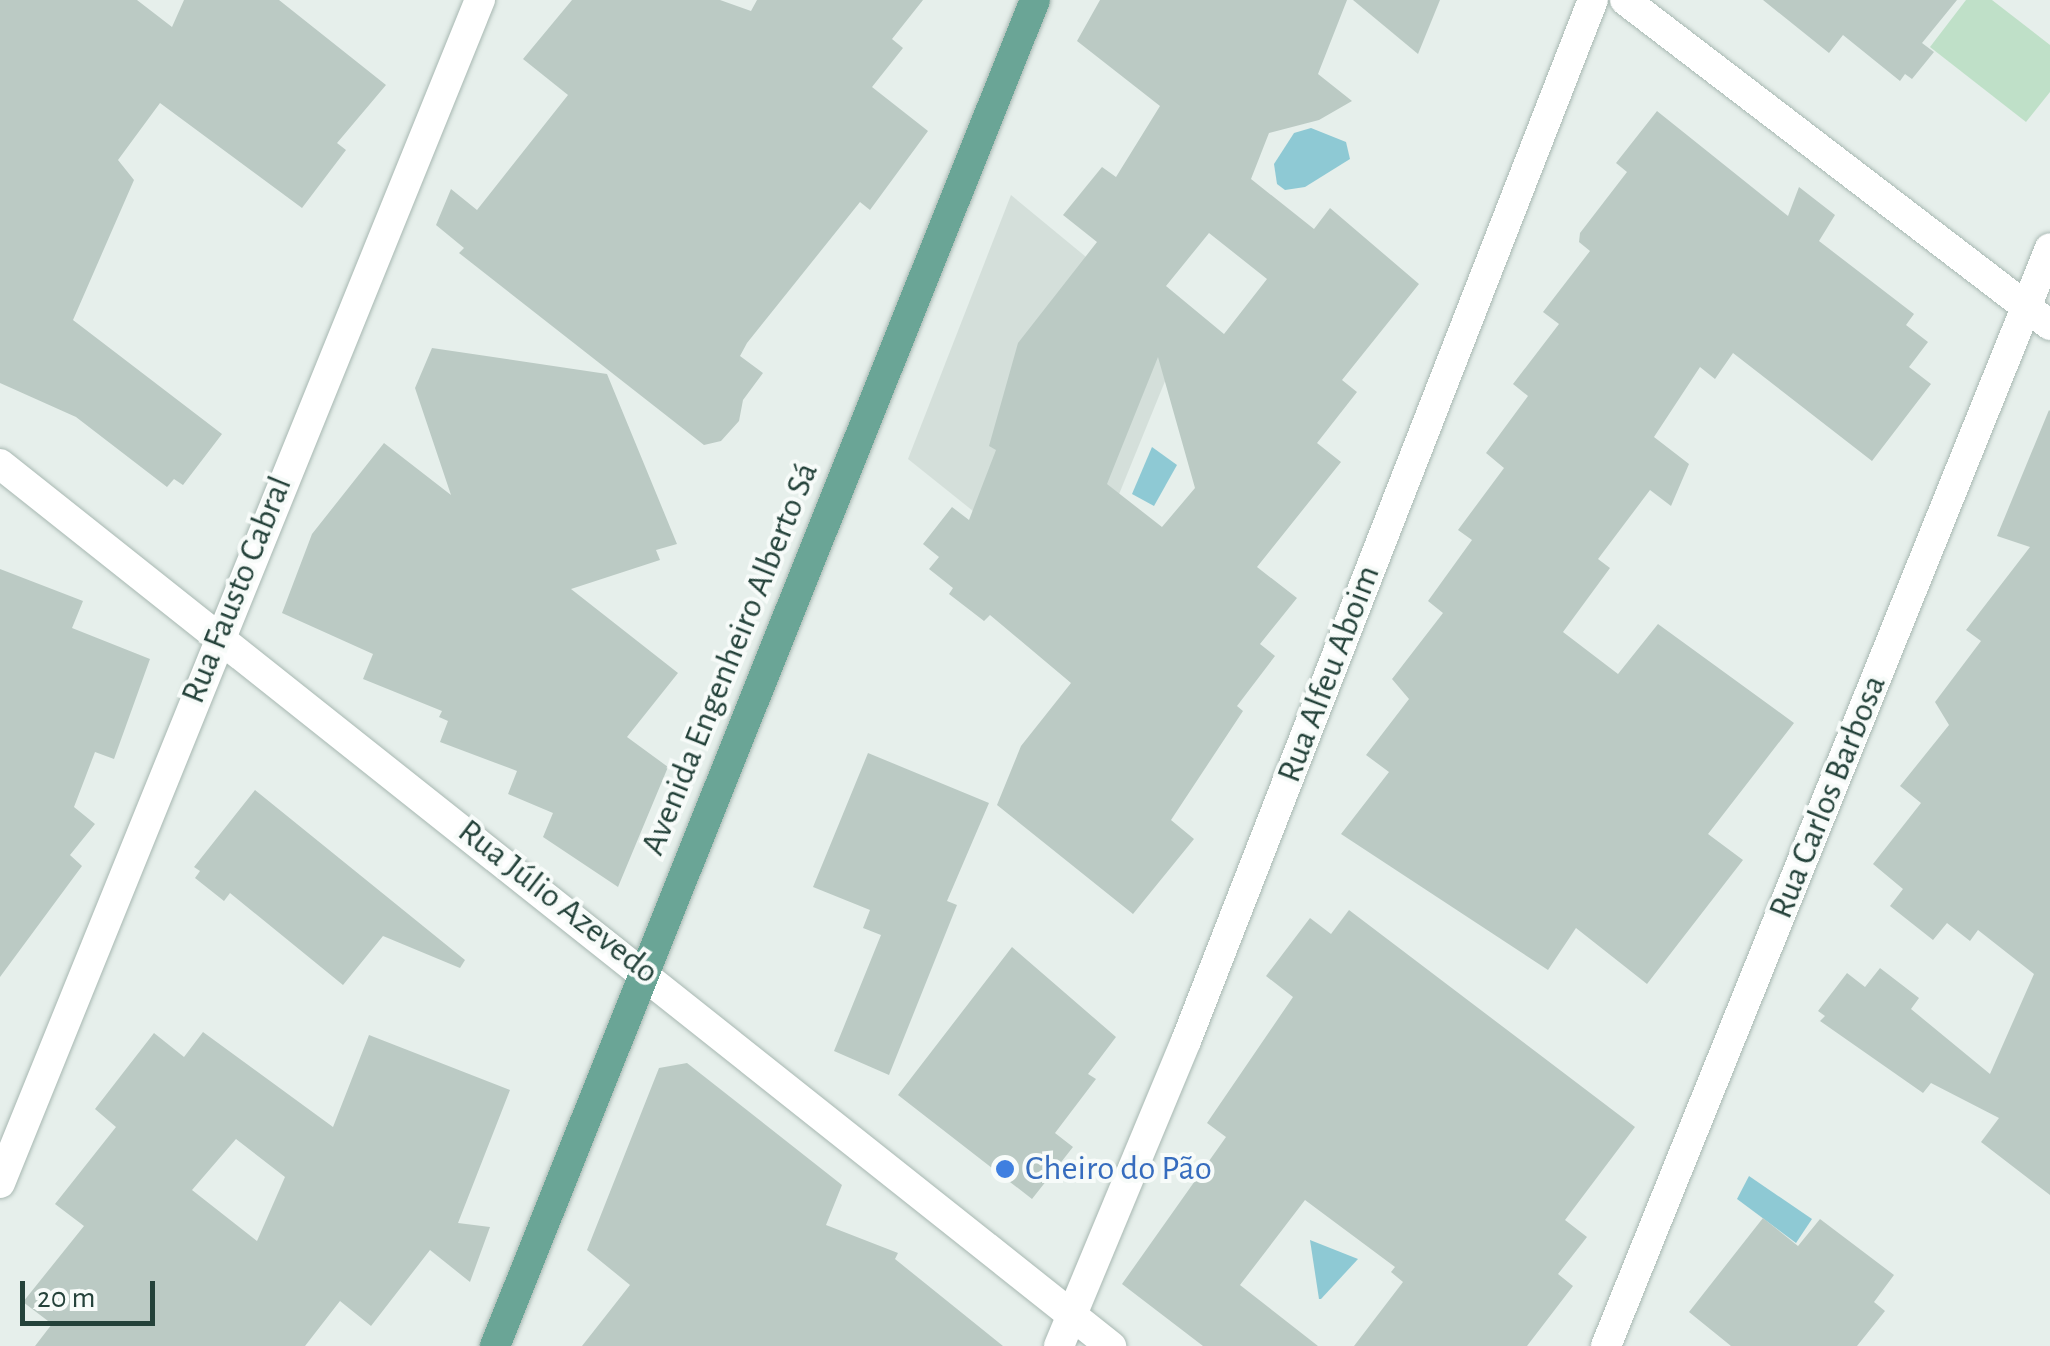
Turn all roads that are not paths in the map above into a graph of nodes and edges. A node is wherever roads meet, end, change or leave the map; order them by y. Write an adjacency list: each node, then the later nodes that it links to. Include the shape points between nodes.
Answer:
1 (480, 0): 8 (street, Rua Fausto Cabral)
2 (1035, 0): 9 (main road, Avenida Engenheiro Alberto Sá)
3 (1593, 0): 11 (street, Rua Alfeu Aboim)
4 (1625, 0): 6 (street)
5 (2050, 248): 6 (street, Rua Carlos Barbosa)
6 (2038, 316): 15 (street, Rua Carlos Barbosa)
7 (0, 464): 8 (street, Rua Júlio Azevedo)
8 (218, 636): 9 (street, Rua Júlio Azevedo); 10 (street, Rua Fausto Cabral)
9 (646, 971): 11 (street, Rua Júlio Azevedo); 12 (main road, Avenida Engenheiro Alberto Sá)
10 (0, 1182)
11 (1072, 1316): 13 (street, Rua Alfeu Aboim); 14 (street, Rua Júlio Azevedo)
12 (495, 1346)
13 (1059, 1346)
14 (1111, 1346)
15 (1606, 1346)

